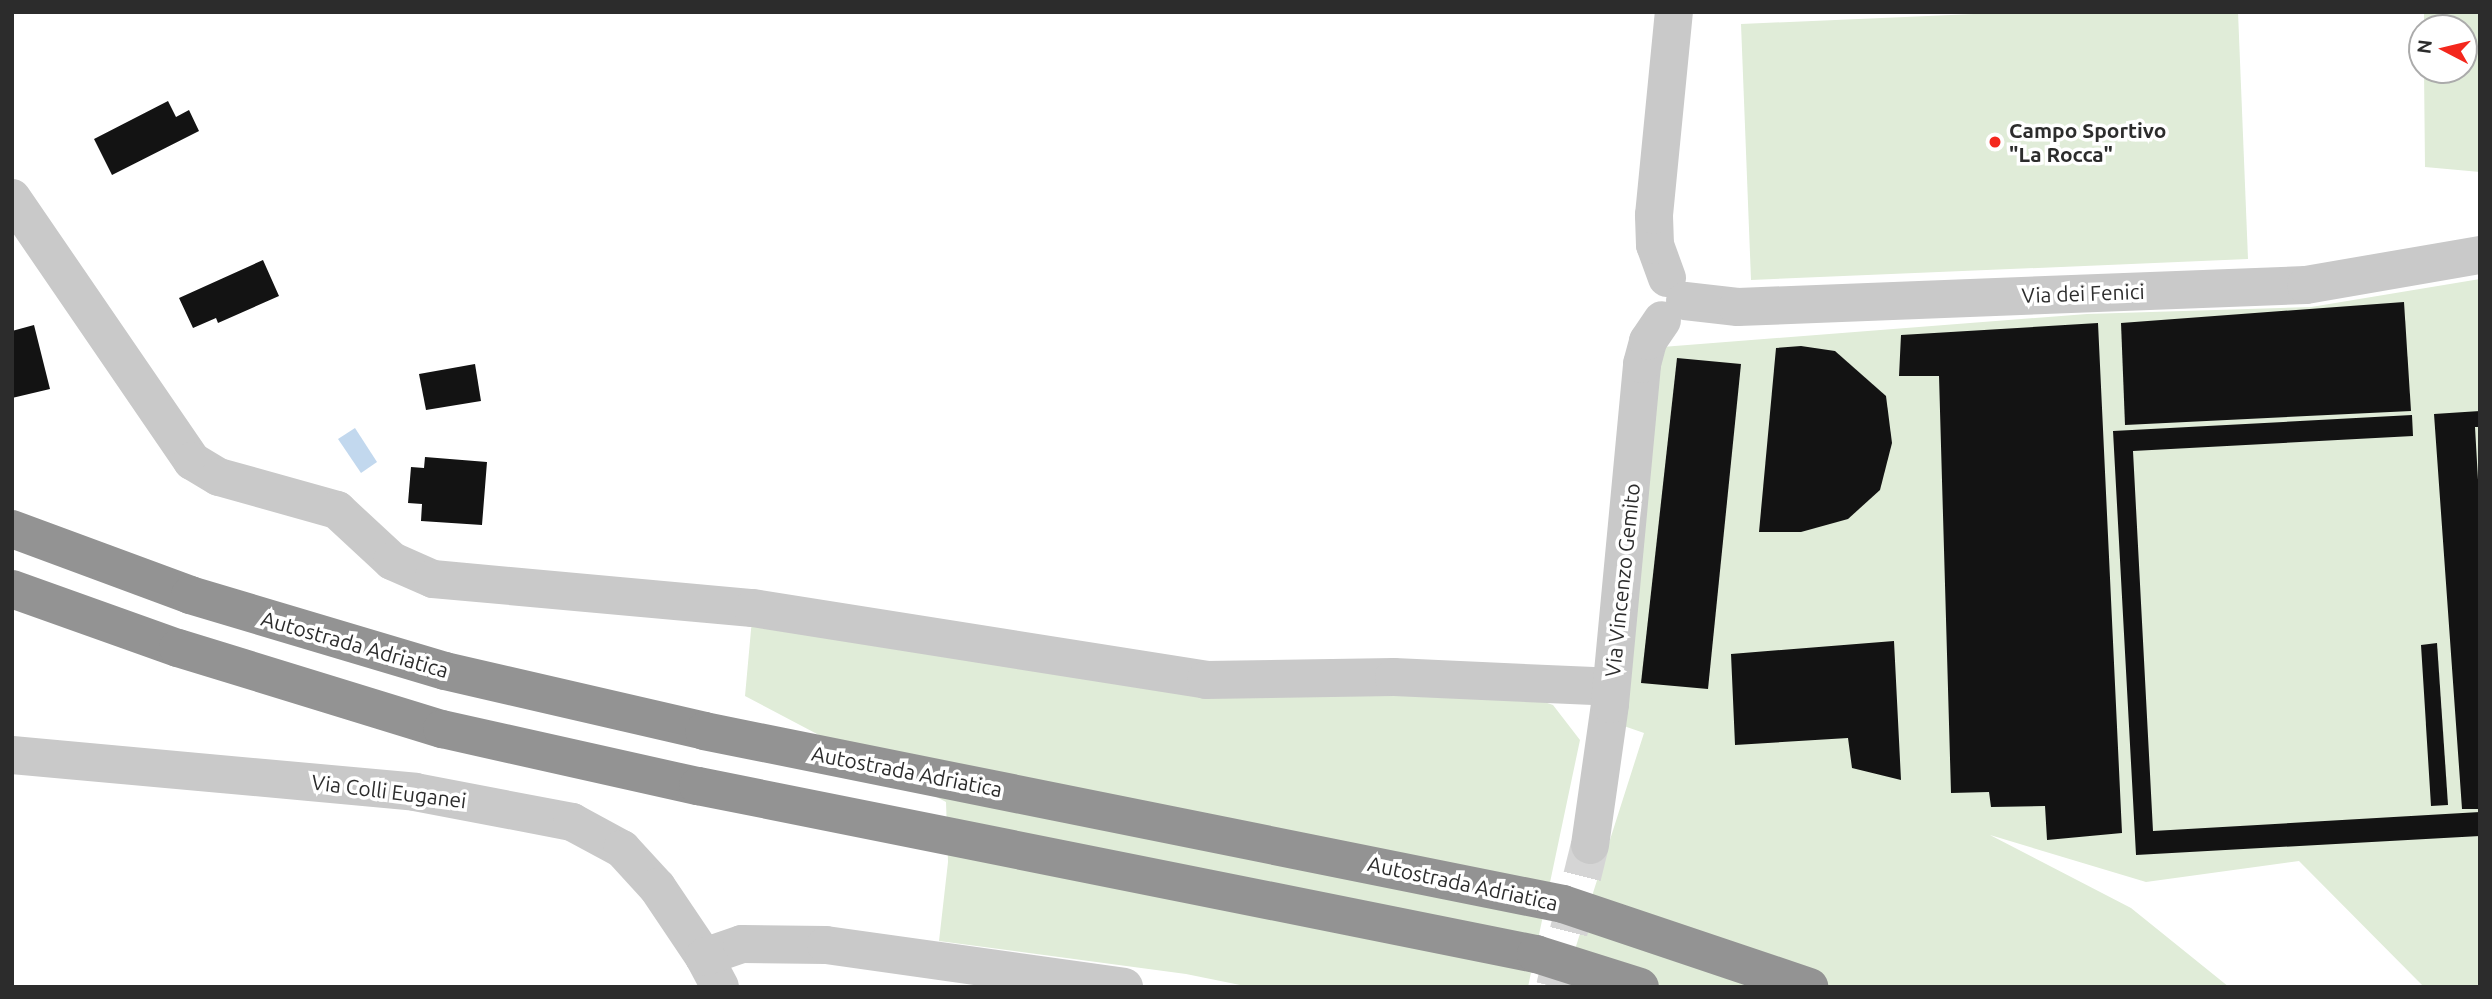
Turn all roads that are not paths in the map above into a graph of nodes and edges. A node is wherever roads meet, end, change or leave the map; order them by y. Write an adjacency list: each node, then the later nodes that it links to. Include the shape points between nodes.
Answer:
1 (1674, 12): 4 (street, via 1654,215 1655,246)
2 (12, 198): 7 (street, via 192,461 219,477 337,510 392,561 433,579 753,608 1206,680 1394,677)
3 (2480, 255): 4 (street, Via dei Fenici, via 2306,285 1738,307)
4 (1671, 299): 7 (street, Via Vincenzo Gemito, via 1648,341 1642,364)
5 (12, 529): 13 (highway, Autostrada Adriatica, via 190,595 445,671 704,731 1563,904)
6 (12, 589): 12 (highway, via 177,648 442,729 698,786 1536,954)
7 (1611, 687): 9 (street, Via Vincenzo Gemito)
8 (12, 755): 10 (street, Via Colli Euganei, via 415,792 572,822 622,849 657,887)
9 (1590, 845)
10 (712, 972): 11 (street, Via Colli Euganei, via 742,944 826,945)
11 (1124, 987)
12 (1640, 987)
13 (1809, 987)

